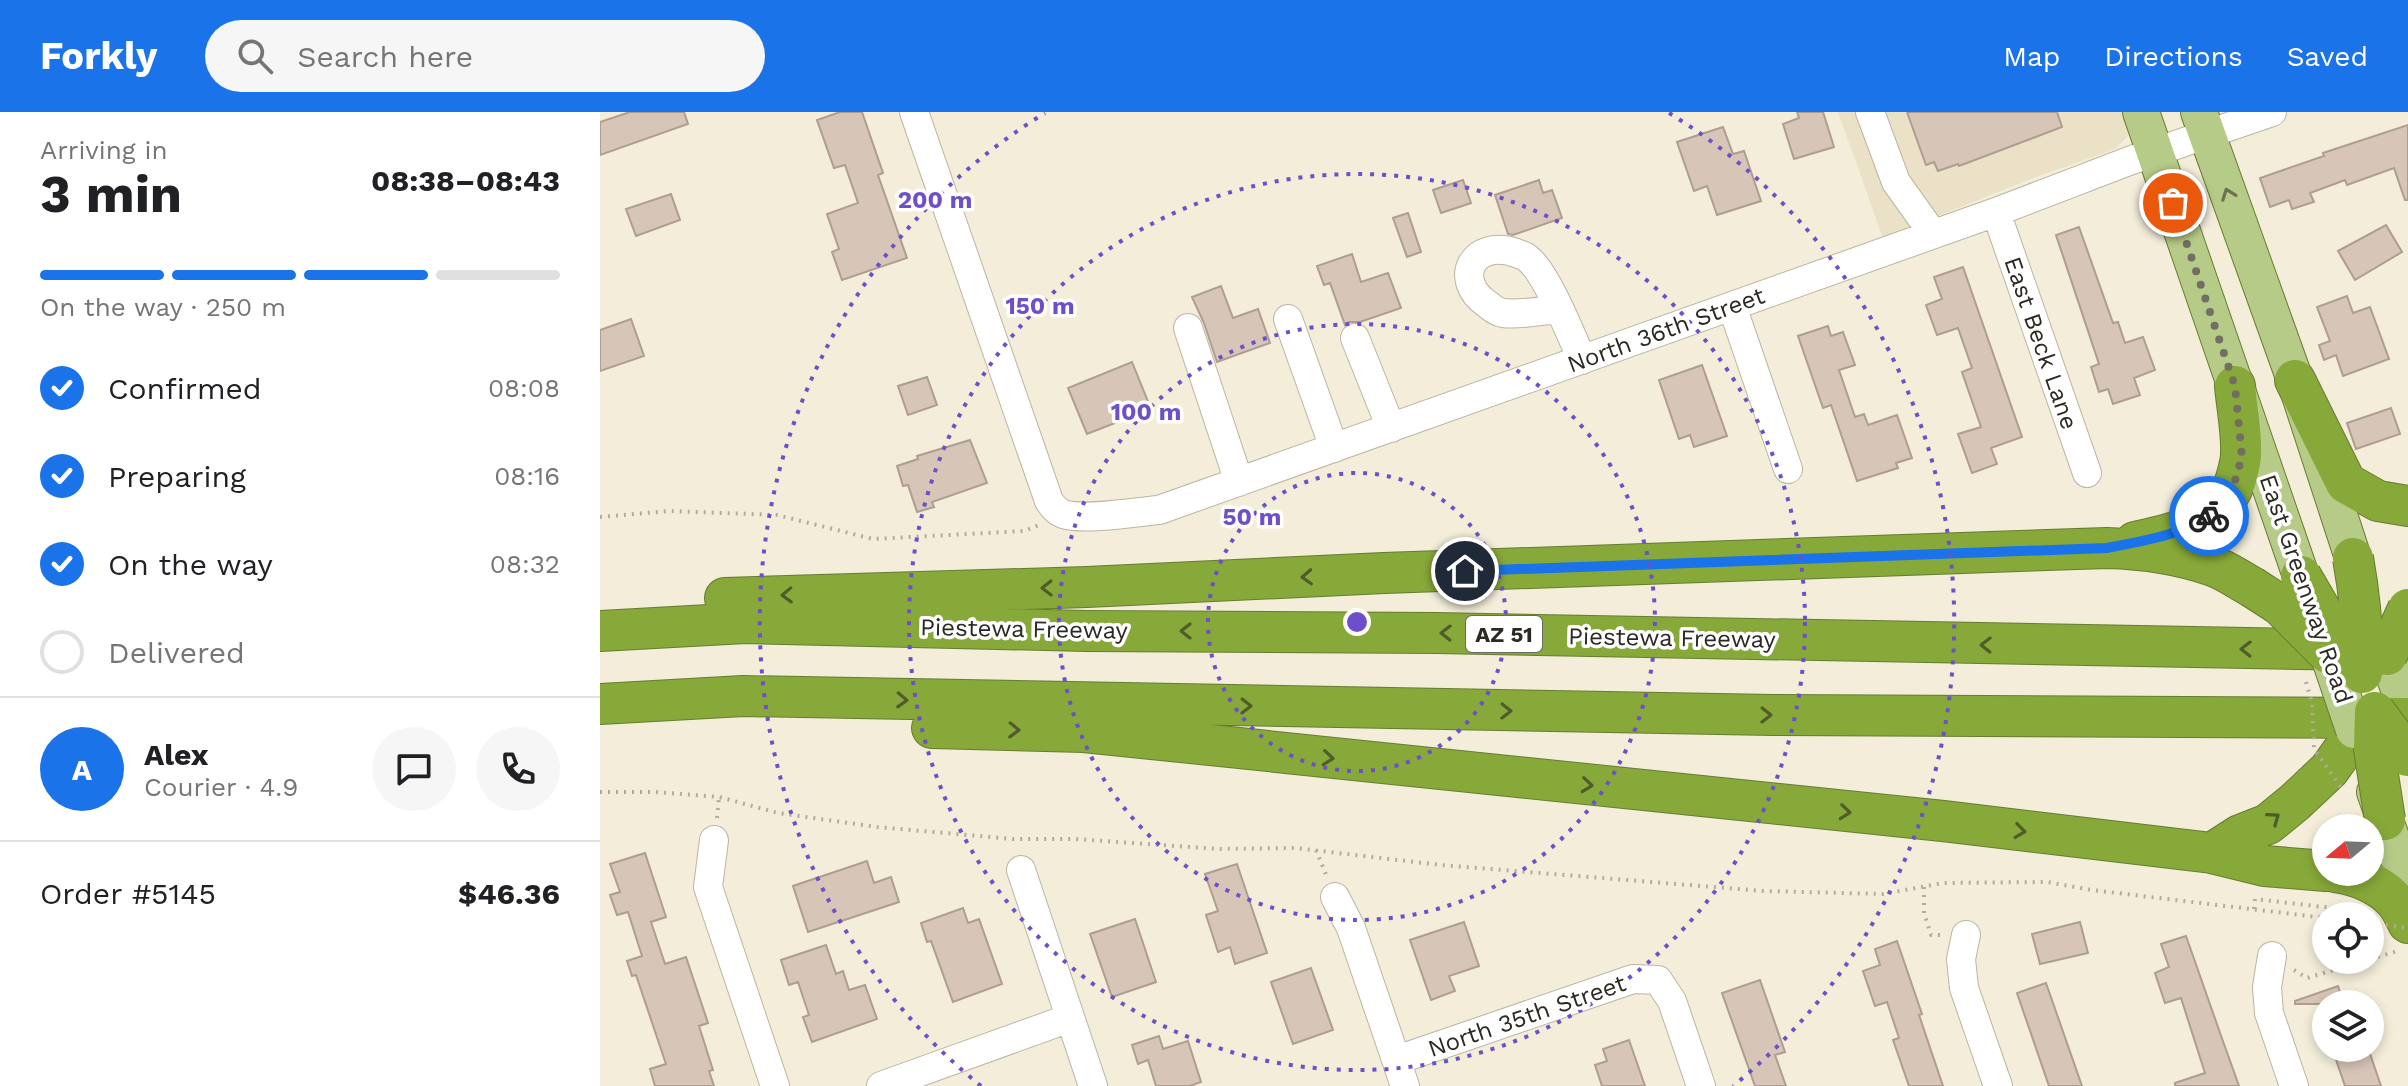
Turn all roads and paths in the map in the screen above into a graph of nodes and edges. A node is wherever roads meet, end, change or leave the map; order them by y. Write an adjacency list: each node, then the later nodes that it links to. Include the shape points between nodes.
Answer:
1 (914, 112): 23 (street)
2 (1870, 112): 8 (street, via 1896,182)
3 (2141, 112): 6 (main road, East Greenway Road)
4 (2272, 112): 5 (street, North 36th Street)
5 (2203, 123): 6 (street, North 36th Street); 15 (main road, one-way to 5)
6 (2155, 152): 7 (street, North 36th Street); 16 (main road, East Greenway Road)
7 (1996, 212): 8 (street, North 36th Street); 20 (street, East Beck Lane)
8 (1933, 234): 9 (street, North 36th Street)
9 (1732, 306): 14 (street, North 36th Street); 19 (street)
10 (1558, 309): 14 (street)
11 (1288, 319): 18 (street)
12 (1188, 328): 21 (street)
13 (1355, 338): 17 (street)
14 (1582, 360): 17 (street, North 36th Street)
15 (2295, 380): 22 (highway, via 2346,483 2378,501); 26 (main road)
16 (2235, 386): 25 (highway, via 2242,457 2225,501 2194,526); 27 (main road, East Greenway Road)
17 (1391, 428): 18 (street, North 36th Street)
18 (1334, 448): 21 (street, North 36th Street)
19 (1788, 469)
20 (2087, 473)
21 (1239, 482): 23 (street, North 36th Street, via 1159,510 1078,516)
22 (2408, 506)
23 (1055, 510): 24 (path, via 1036,528 1024,531 873,539 777,515 669,511)
24 (600, 517)
25 (2107, 548): 28 (highway, one-way to 28); 31 (highway, bridge, via 2178,556 2216,567 2280,605)
26 (2353, 558): 32 (highway, bridge, via 2364,641)
27 (2301, 576): 31 (main road, East Greenway Road, bridge); 32 (highway, bridge, via 2333,631)
28 (600, 604)
29 (2408, 609): 32 (highway, bridge)
30 (600, 631): 32 (highway, Piestewa Freeway / AZ 51, one-way to 30, via 1436,633 745,623)
31 (2316, 663): 32 (highway); 36 (path, bridge, via 2314,749)
32 (2385, 696): 33 (highway, one-way to 32, via 743,696 1773,715); 35 (highway, bridge); 36 (highway, via 2344,749); 38 (highway, bridge, via 2374,749)
33 (600, 704)
34 (600, 714): 40 (highway, one-way to 40, via 1084,732)
35 (2408, 756)
36 (2336, 780): 40 (highway, one-way to 36)
37 (600, 792): 45 (path, via 719,797 778,813 1013,839 1295,848 1763,891 1883,894)
38 (2385, 820): 43 (main road)
39 (714, 840): 60 (street, via 708,887)
40 (2212, 853): 42 (highway, via 2265,866)
41 (1021, 870): 58 (street)
42 (2312, 870)
43 (2408, 885)
44 (2373, 886): 52 (highway, via 2397,902)
45 (1924, 887): 48 (path, via 2047,882); 49 (path)
46 (1335, 897): 59 (street, via 1351,928)
47 (2312, 905): 48 (path, via 2255,899)
48 (2254, 909): 50 (path)
49 (1924, 913)
50 (2312, 916)
51 (2384, 924): 52 (path, bridge)
52 (2408, 926)
53 (1966, 935): 64 (street, via 1961,959 1964,988)
54 (2408, 948): 55 (path)
55 (2384, 955)
56 (2272, 956): 57 (path, via 2307,978); 65 (street, via 2269,1013)
57 (2321, 974)
58 (1070, 1018): 61 (street); 62 (street)
59 (1401, 1073): 63 (street, North 35th Street, via 1633,979 1658,980 1672,1001)
60 (775, 1086)
61 (881, 1086)
62 (1093, 1086)
63 (1701, 1086)
64 (1998, 1086)
65 (2294, 1086)

